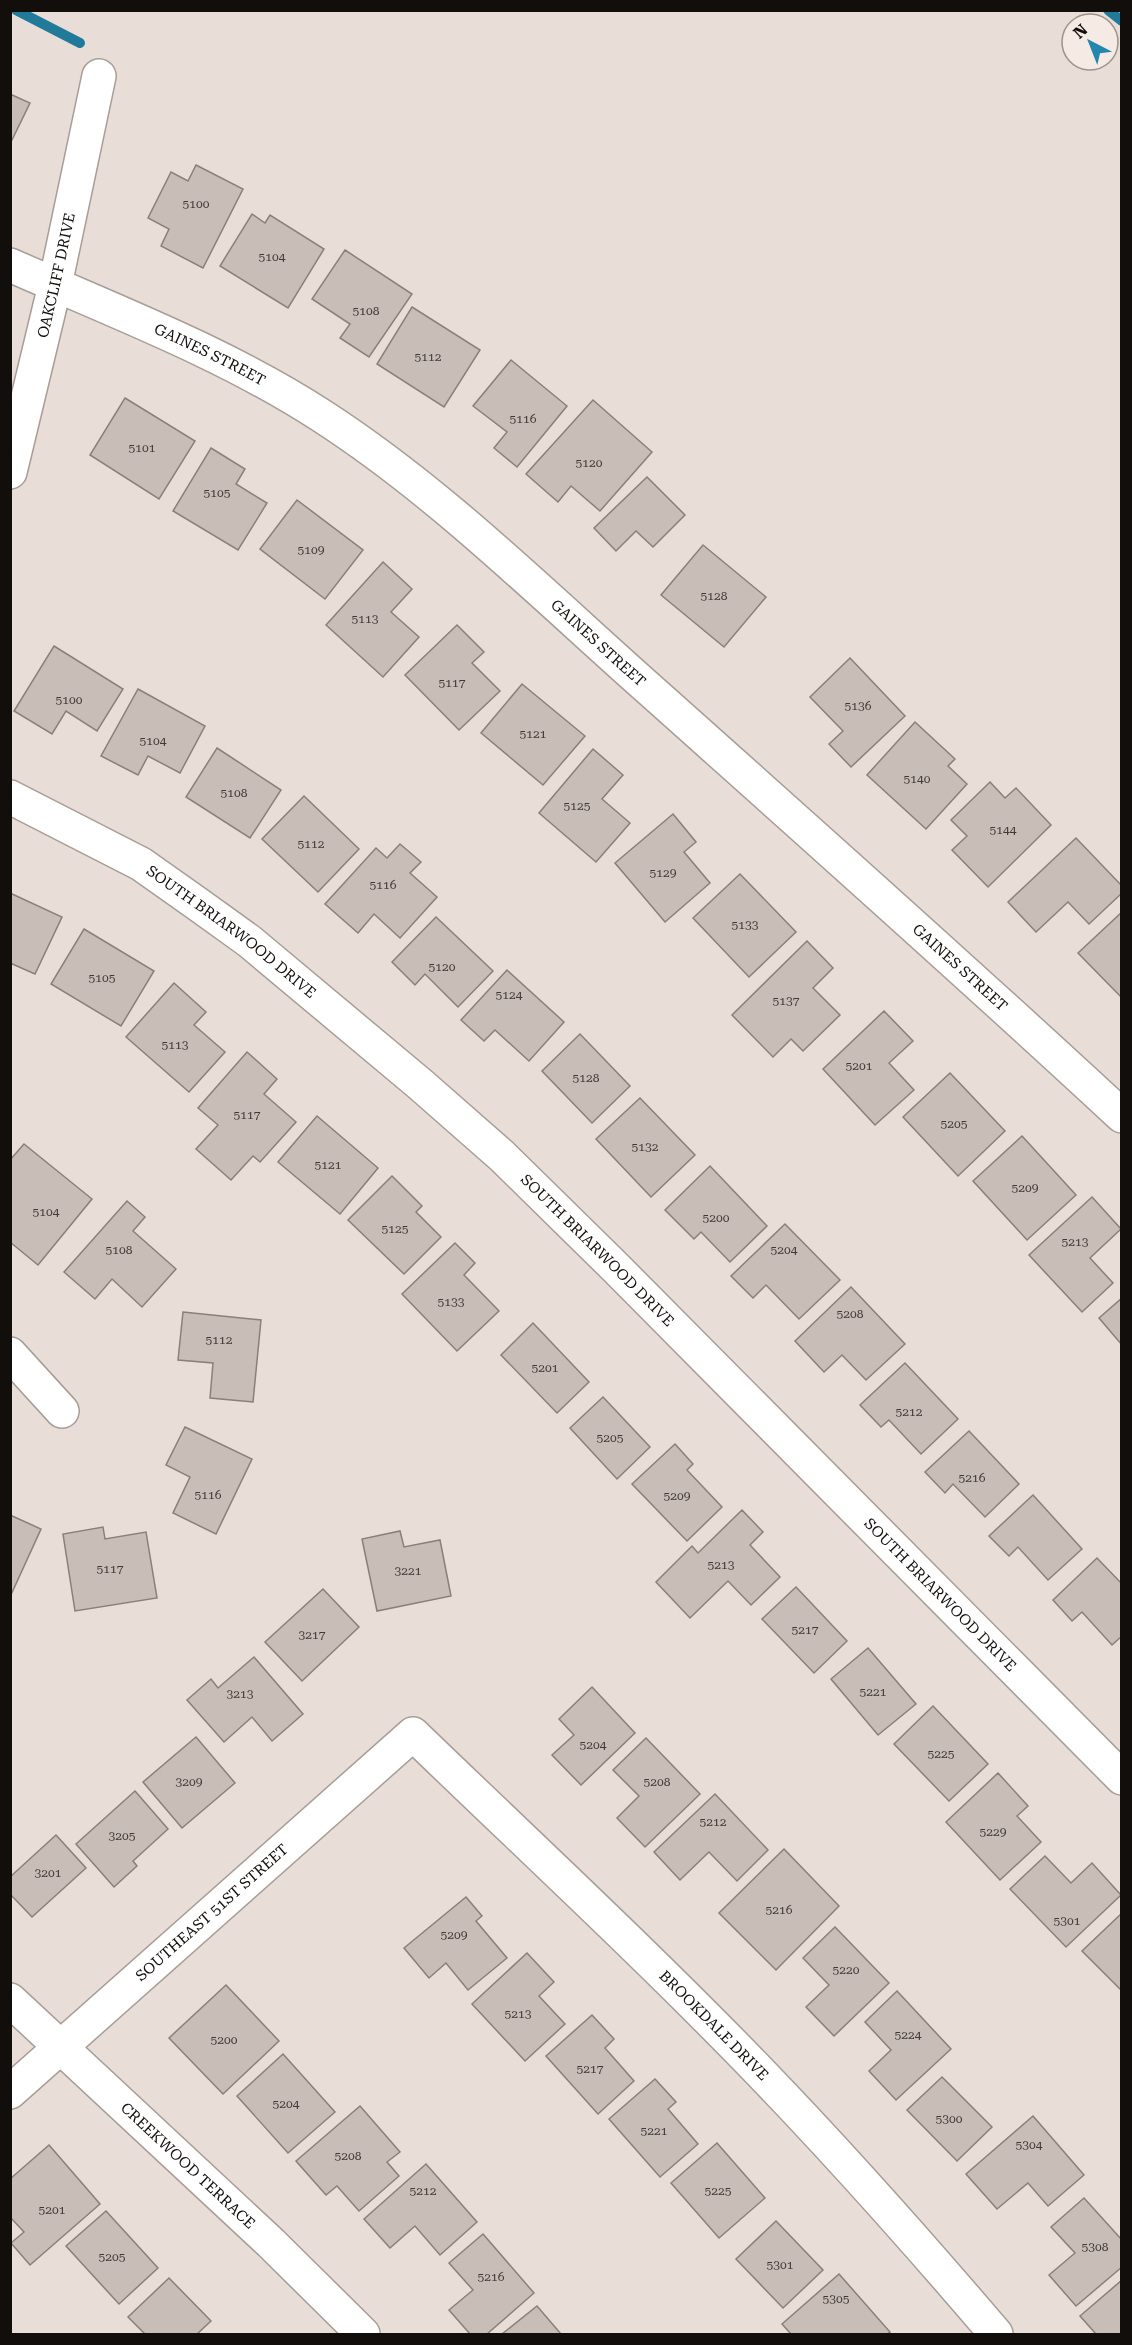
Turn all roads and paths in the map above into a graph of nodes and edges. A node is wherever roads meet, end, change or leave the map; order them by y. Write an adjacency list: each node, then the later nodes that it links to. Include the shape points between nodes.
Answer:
1 (99, 76): 3 (street, OAKCLIFF DRIVE)
2 (10, 265): 3 (street, GAINES STREET)
3 (55, 285): 4 (street, OAKCLIFF DRIVE); 6 (street, GAINES STREET, via 189,343 259,380 321,416 387,462 444,507 746,775)
4 (10, 472)
5 (10, 797): 10 (street, SOUTH BRIARWOOD DRIVE, via 141,864 249,941 486,1142 613,1264)
6 (1122, 1116)
7 (10, 1354): 8 (street)
8 (62, 1411)
9 (413, 1734): 12 (street, SOUTHEAST 51ST STREET); 15 (street, BROOKDALE DRIVE, via 759,2071 909,2232)
10 (1122, 1778)
11 (10, 2000): 12 (street, CREEKWOOD TERRACE)
12 (61, 2047): 13 (street, SOUTHEAST 51ST STREET); 14 (street, CREEKWOOD TERRACE)
13 (10, 2092)
14 (363, 2334)
15 (996, 2334)

